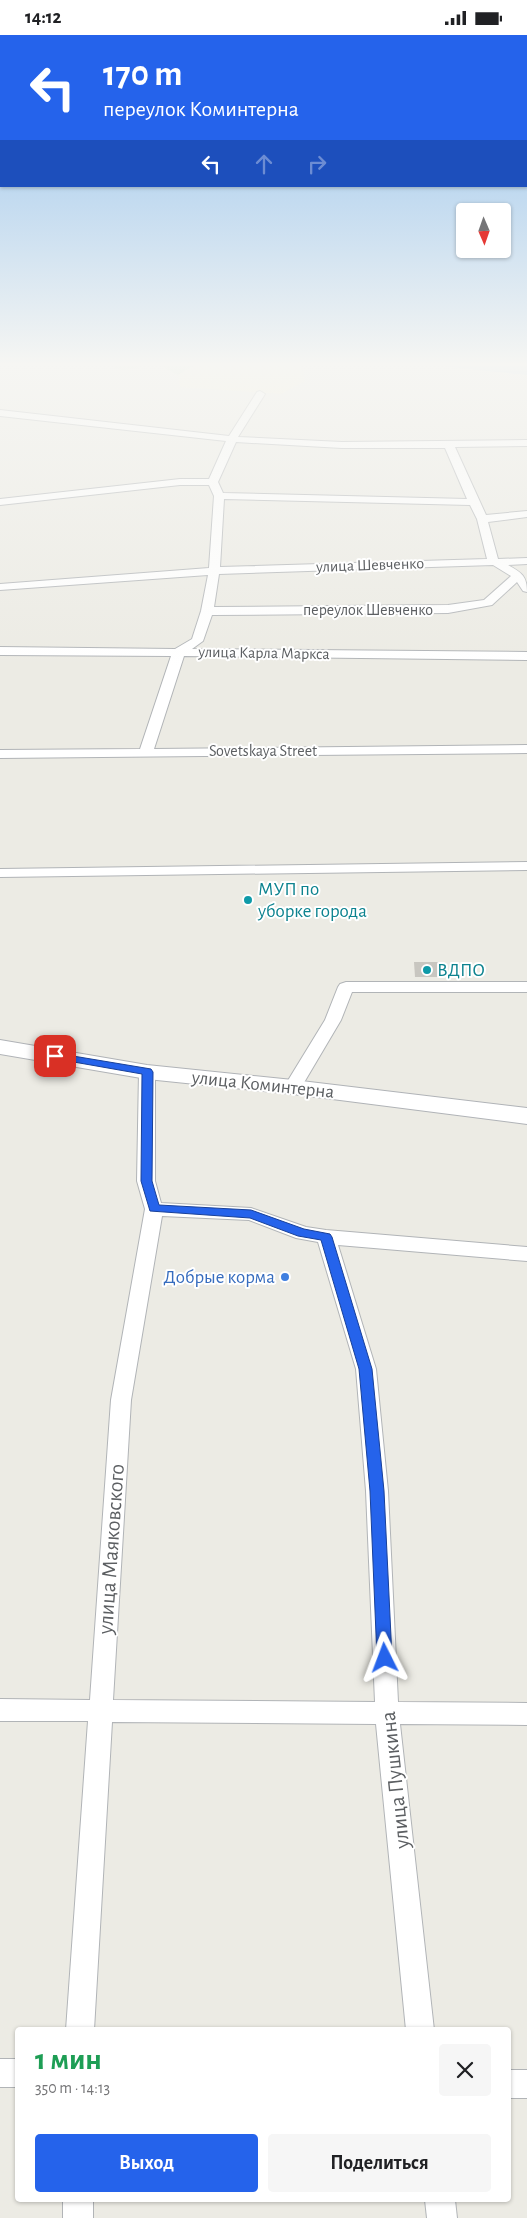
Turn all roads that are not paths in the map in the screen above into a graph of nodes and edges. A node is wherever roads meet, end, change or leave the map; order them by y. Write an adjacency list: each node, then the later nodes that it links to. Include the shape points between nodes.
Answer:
1 (221, 464): 3 (street)
2 (457, 464): 6 (street)
3 (213, 483): 4 (street); 5 (street, via 180,482)
4 (219, 496): 6 (street); 11 (street)
5 (0, 502)
6 (474, 502): 8 (street)
7 (527, 514): 8 (street)
8 (482, 519): 9 (street)
9 (493, 561): 10 (street, улица Шевченко); 11 (street, улица Шевченко); 12 (street)
10 (527, 561)
11 (214, 571): 13 (street, улица Шевченко); 15 (street)
12 (518, 575): 14 (street); 15 (street, переулок Шевченко, via 488,603 448,609)
13 (0, 587)
14 (527, 589)
15 (207, 611): 17 (street, via 196,641)
16 (0, 651): 17 (street, улица Карла Маркса)
17 (179, 653): 18 (street, улица Карла Маркса); 20 (street)
18 (527, 656)
19 (527, 749): 20 (street, Sovetskaya Street)
20 (146, 752): 21 (street, Sovetskaya Street)
21 (0, 754)
22 (527, 866): 23 (street)
23 (0, 873)
24 (527, 987): 27 (street, via 346,987 333,1020)
25 (0, 1047): 26 (street, улица Коминтерна)
26 (147, 1072): 27 (street, улица Коминтерна); 29 (street, улица Маяковского, via 146,1181)
27 (293, 1087): 28 (street, улица Коминтерна)
28 (527, 1117)
29 (154, 1209): 30 (street, via 251,1214 303,1233); 33 (street, улица Маяковского, via 121,1400)
30 (326, 1237): 31 (street); 34 (street, улица Пушкина, via 366,1369 377,1491)
31 (527, 1254)
32 (0, 1710): 33 (street)
33 (100, 1711): 34 (street); 36 (street, улица Маяковского)
34 (388, 1713): 35 (street); 37 (street, улица Пушкина)
35 (527, 1714)
36 (80, 2027)
37 (420, 2027)
38 (0, 2073): 39 (street)
39 (15, 2073)
40 (511, 2084): 41 (street)
41 (527, 2084)
42 (78, 2202): 44 (street)
43 (440, 2202): 45 (street)
44 (78, 2218)
45 (442, 2218)

